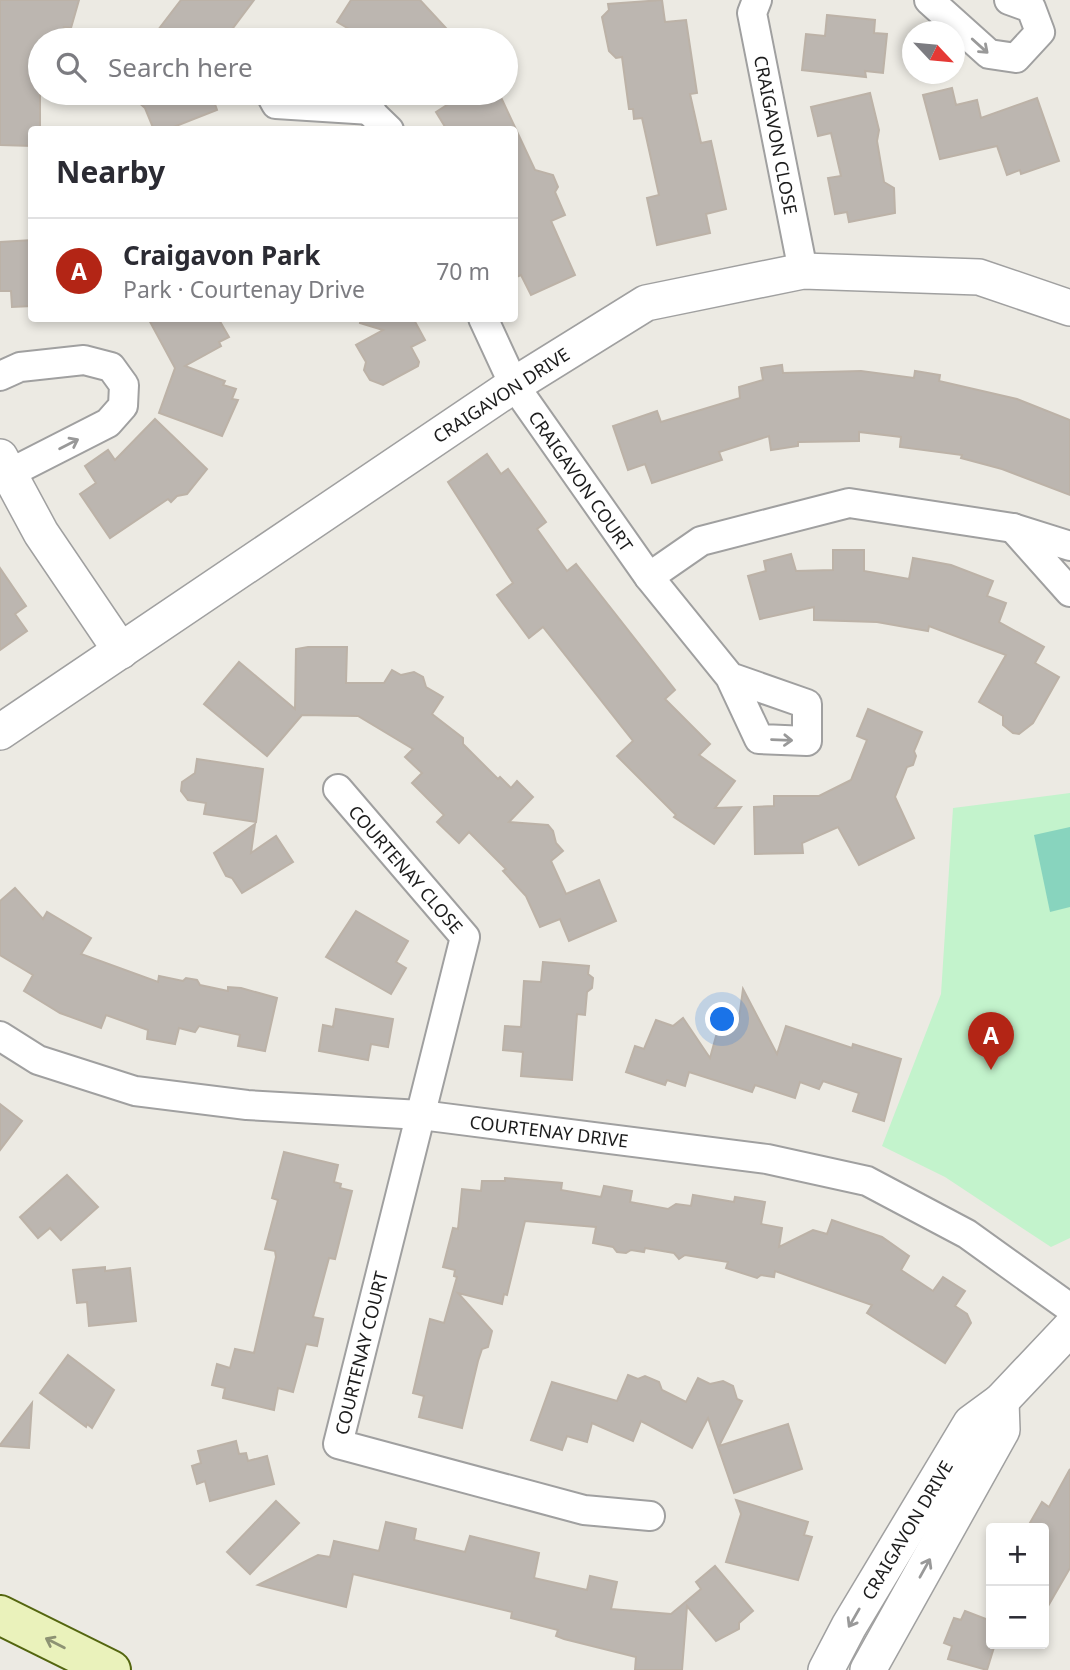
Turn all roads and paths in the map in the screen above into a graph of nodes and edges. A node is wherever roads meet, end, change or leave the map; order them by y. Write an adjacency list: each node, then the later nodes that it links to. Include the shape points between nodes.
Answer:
1 (757, 0): 6 (street, CRAIGAVON CLOSE, via 752,13)
2 (929, 0): 3 (street, one-way to 3, via 989,54 1016,58 1040,32 1031,8)
3 (1009, 0)
4 (289, 105): 5 (street)
5 (370, 111)
6 (803, 271): 7 (street, CRAIGAVON DRIVE, via 979,277); 10 (street, CRAIGAVON DRIVE, via 646,303)
7 (1070, 308)
8 (485, 322): 10 (street, CRAIGAVON COURT)
9 (0, 376): 11 (street, one-way to 9, via 108,424 123,406 124,385 111,367 84,359 20,367)
10 (514, 386): 14 (street, CRAIGAVON COURT); 16 (street, CRAIGAVON DRIVE)
11 (4, 466): 16 (street, via 41,533)
12 (1013, 528): 13 (street); 14 (street, via 849,503 701,541); 15 (street)
13 (1070, 546)
14 (649, 577): 17 (street, CRAIGAVON COURT)
15 (1070, 592)
16 (121, 651): 18 (street, CRAIGAVON DRIVE)
17 (730, 677)
18 (0, 732)
19 (338, 789): 21 (street, COURTENAY CLOSE, via 465,937)
20 (0, 1036): 21 (street, COURTENAY DRIVE, via 38,1060 135,1091 247,1105)
21 (421, 1115): 22 (street, COURTENAY DRIVE, via 767,1158 867,1181 967,1234); 25 (street, COURTENAY COURT, via 338,1444 584,1510)
22 (1070, 1308)
23 (1070, 1328): 24 (street, CRAIGAVON DRIVE)
24 (1001, 1401): 28 (street, CRAIGAVON DRIVE, one-way to 28, via 971,1423); 29 (street, CRAIGAVON DRIVE, one-way to 24, via 1002,1430)
25 (650, 1516)
26 (0, 1615): 27 (main road, one-way to 26)
27 (111, 1670)
28 (826, 1670)
29 (868, 1670)

